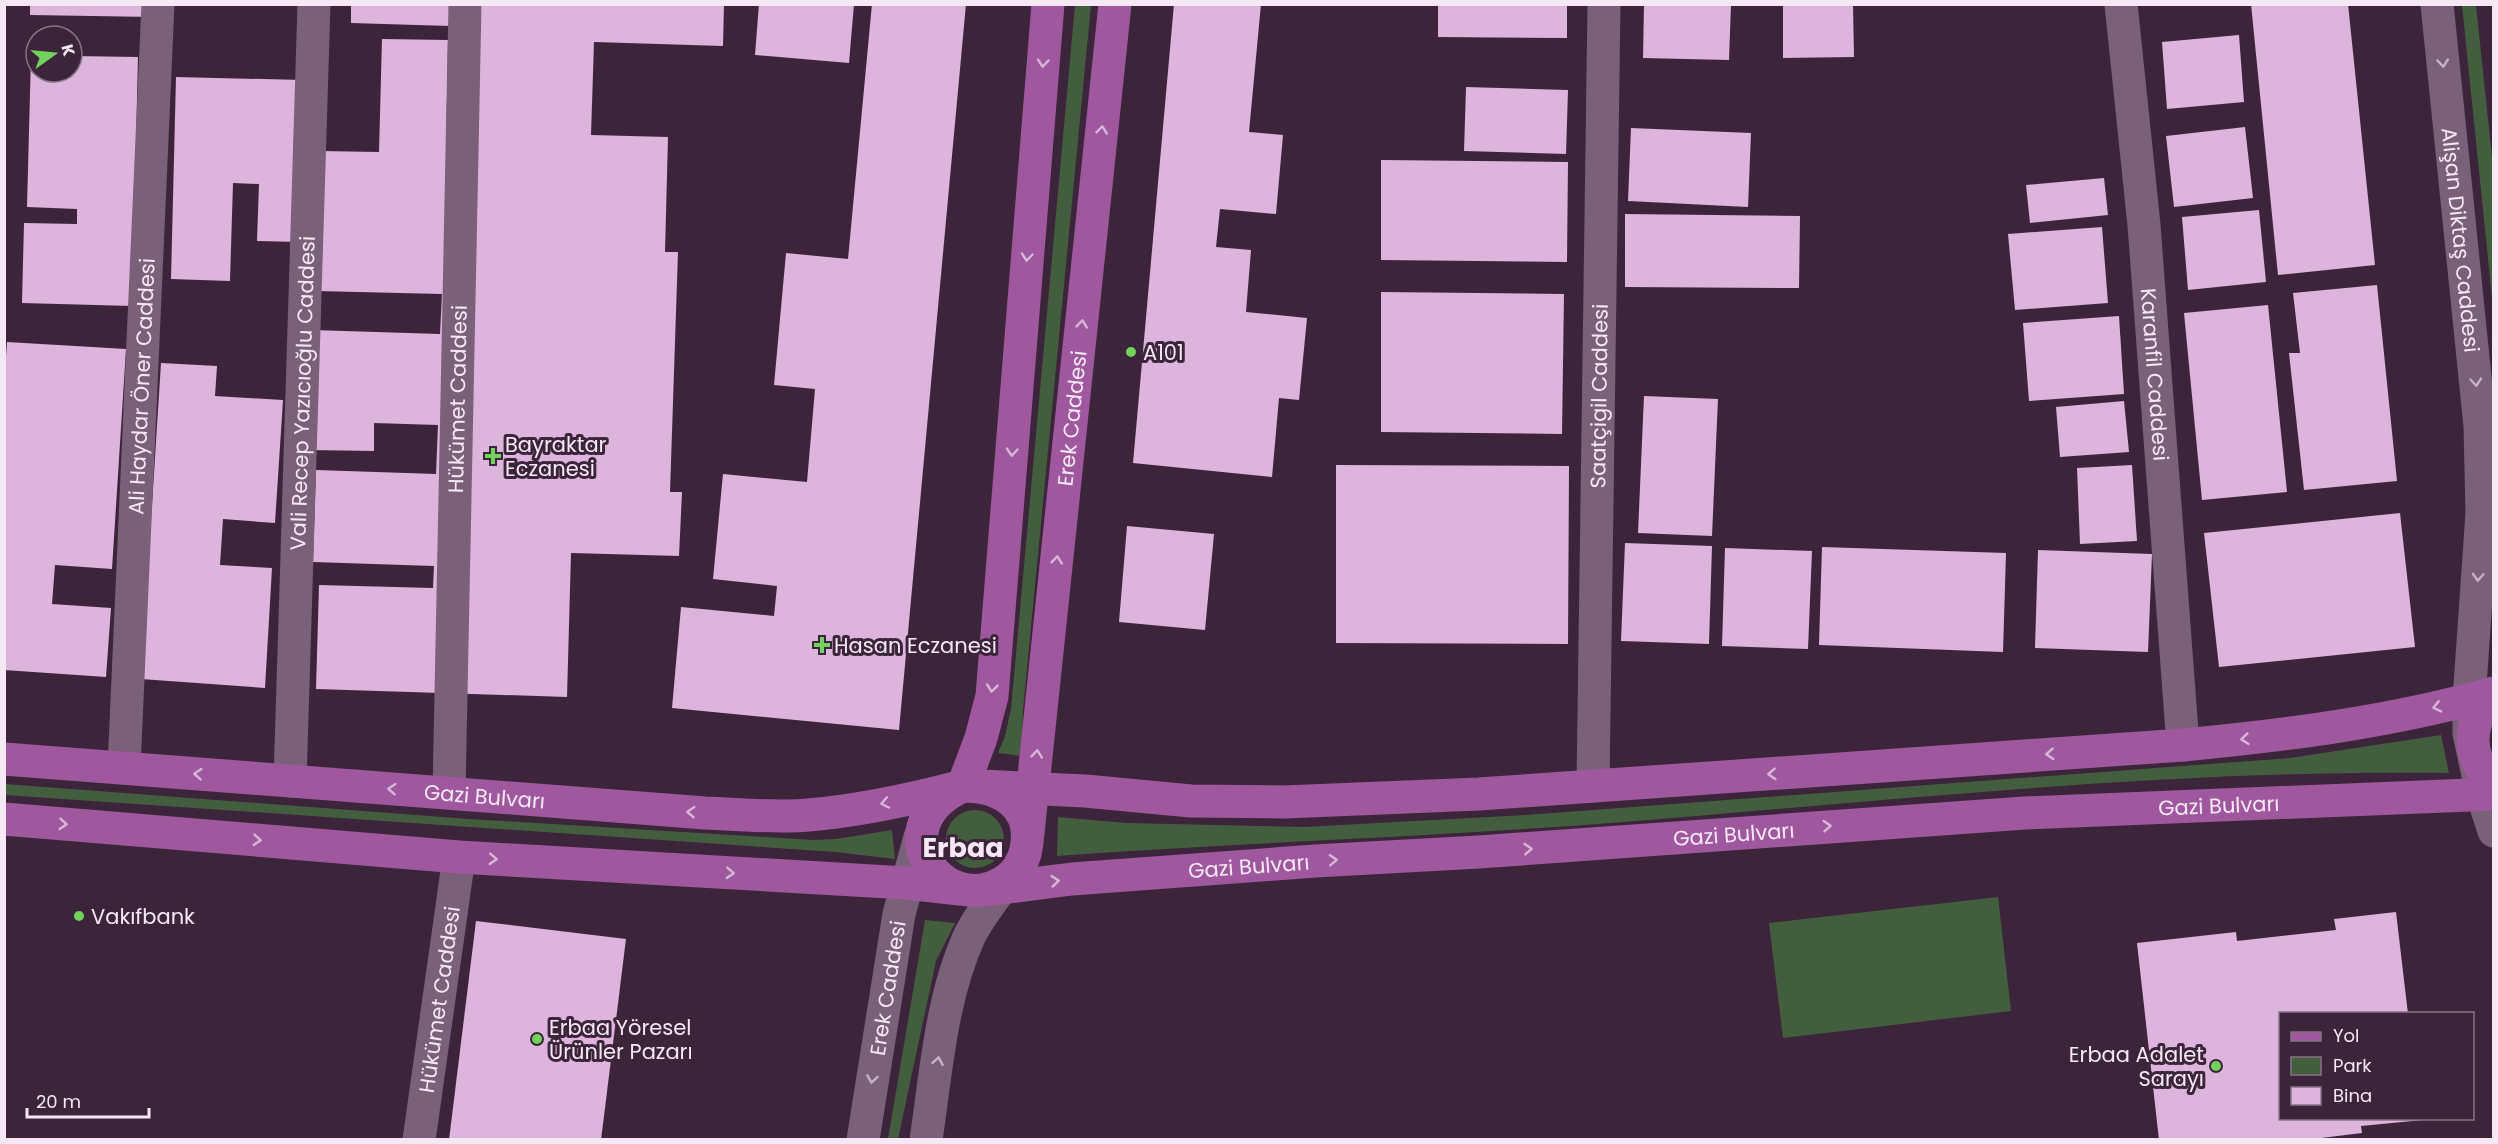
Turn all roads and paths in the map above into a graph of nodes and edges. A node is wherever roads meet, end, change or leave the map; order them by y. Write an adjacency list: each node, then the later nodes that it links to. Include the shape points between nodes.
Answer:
1 (158, 4): 12 (street, Ali Haydar Öner Caddesi)
2 (314, 4): 13 (street, Vali Recep Yazıcıoğlu Caddesi)
3 (465, 4): 18 (street, Hükümet Caddesi)
4 (1048, 4): 14 (main road, one-way to 14, via 992,696)
5 (1115, 4): 16 (main road, Erek Caddesi, one-way to 5)
6 (1604, 4): 15 (street, Saatçigil Caddesi)
7 (2121, 4): 10 (street, Karanfil Caddesi, via 2144,225)
8 (2437, 4): 9 (street, Alişan Diktaş Caddesi, one-way to 9, via 2480,426)
9 (2485, 696): 10 (main road, Gazi Bulvarı, one-way to 10, via 2366,723); 17 (street, Alişan Diktaş Caddesi, via 2472,751)
10 (2183, 745): 15 (main road, Gazi Bulvarı, one-way to 15)
11 (4, 759): 12 (main road, Gazi Bulvarı)
12 (124, 768): 13 (main road, Gazi Bulvarı, one-way to 12)
13 (290, 781): 18 (main road, Gazi Bulvarı, one-way to 13)
14 (972, 786): 16 (main road, Gazi Bulvarı); 18 (main road, Gazi Bulvarı, one-way to 18, via 805,815 705,813); 21 (main road, via 998,791 1012,801 1023,815); 22 (main road, via 946,793 934,805)
15 (1593, 786): 16 (main road, Gazi Bulvarı, via 1284,802 1191,801)
16 (1033, 789): 21 (main road, Erek Caddesi)
17 (2490, 790): 20 (street, Alişan Diktaş Caddesi); 25 (main road, Gazi Bulvarı, one-way to 17, via 2025,813)
18 (449, 793)
19 (4, 819): 23 (main road, Gazi Bulvarı, one-way to 23)
20 (2493, 831)
21 (1028, 833): 25 (main road, via 1019,867)
22 (920, 837): 24 (street, Erek Caddesi); 25 (main road, via 932,870 944,882)
23 (459, 857): 24 (main road, Gazi Bulvarı, one-way to 24); 26 (street, Hükümet Caddesi)
24 (906, 883): 25 (main road, Gazi Bulvarı); 27 (street, Erek Caddesi, one-way to 27)
25 (986, 887): 28 (street, one-way to 25, via 959,963 980,917)
26 (419, 1140)
27 (863, 1140)
28 (926, 1140)

